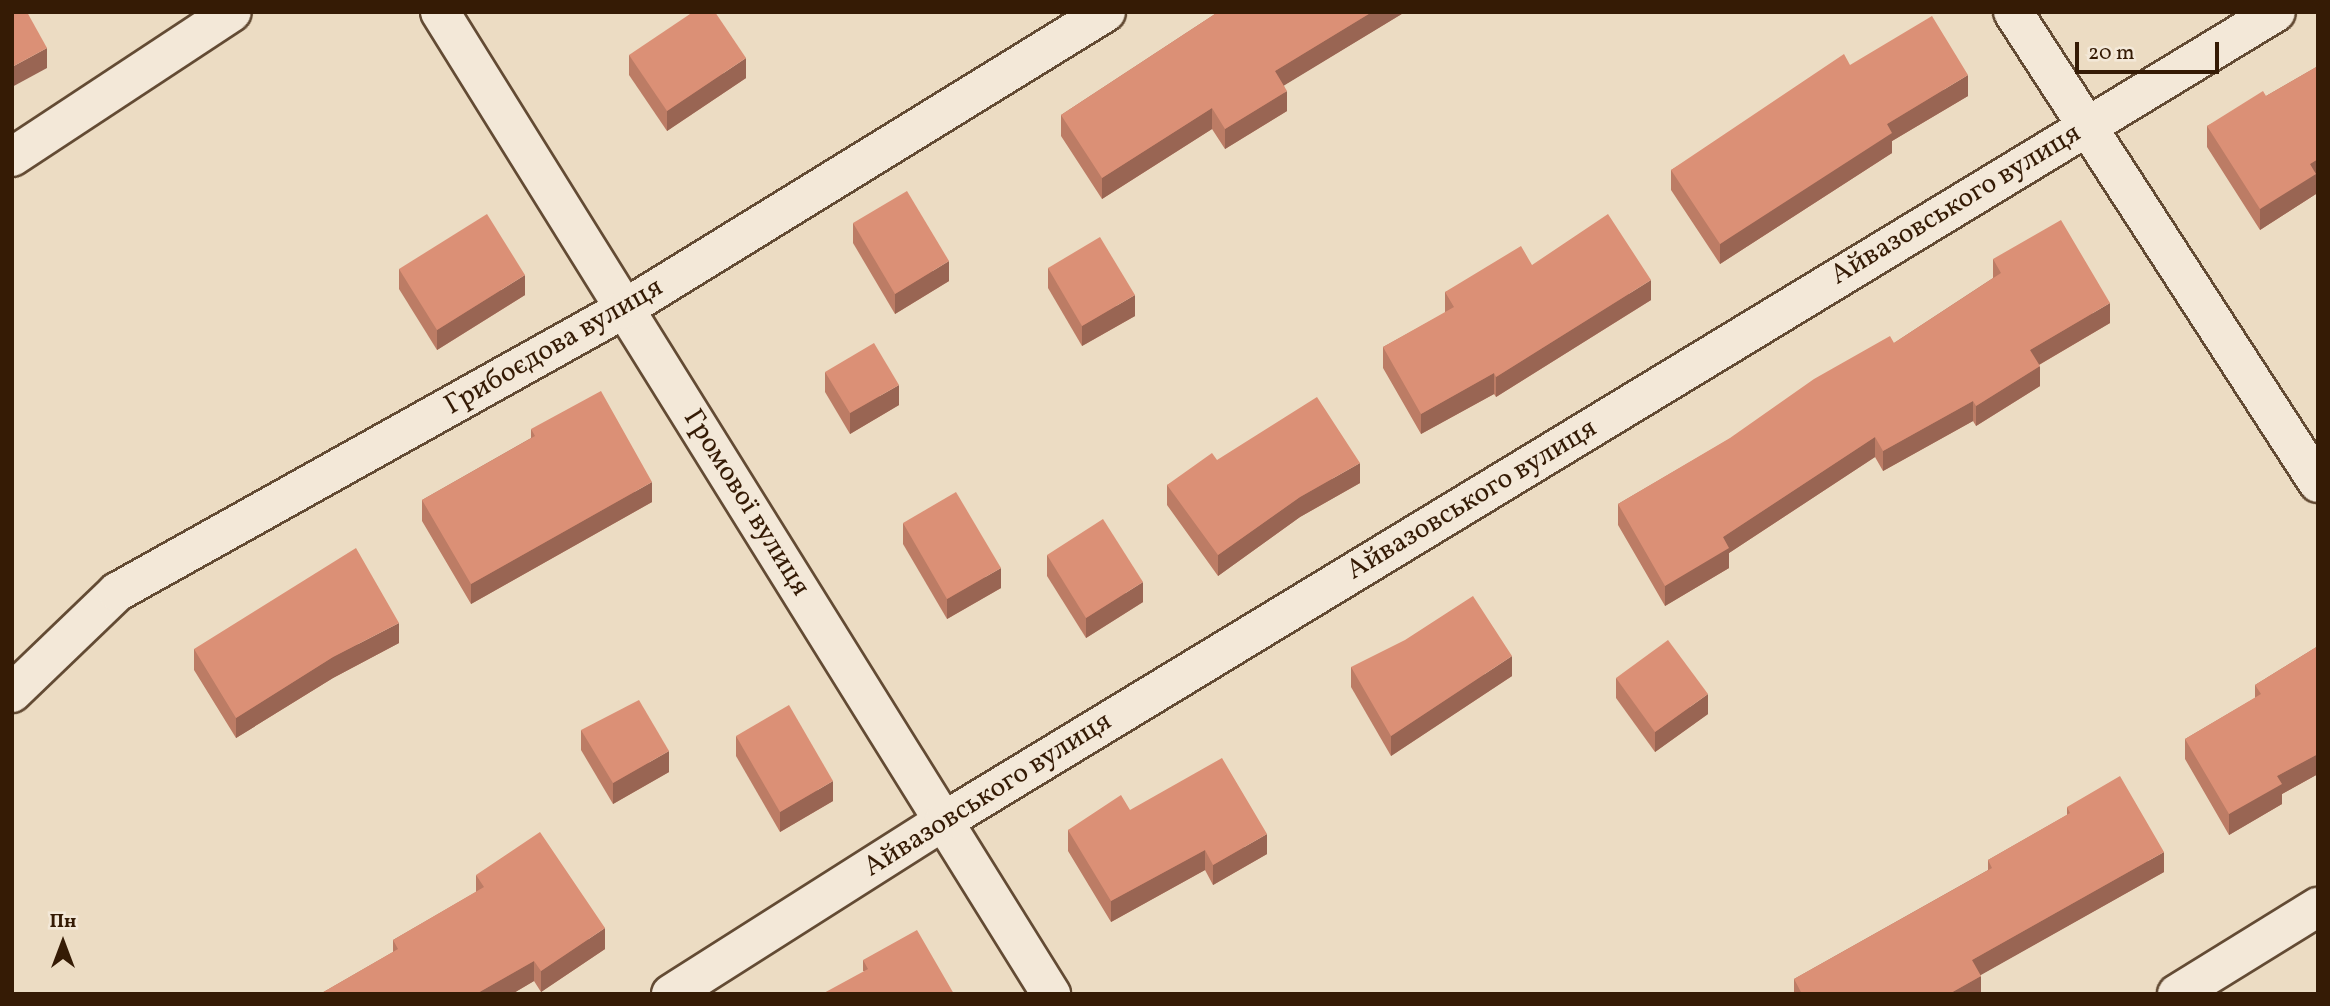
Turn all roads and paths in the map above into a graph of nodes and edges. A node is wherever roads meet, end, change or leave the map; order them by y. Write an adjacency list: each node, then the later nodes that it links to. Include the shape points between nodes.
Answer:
1 (232, 12): 7 (street)
2 (440, 12): 8 (street, Громової вулиця)
3 (1106, 12): 8 (street, Грибоєдова вулиця)
4 (2013, 12): 6 (street)
5 (2276, 12): 6 (street, Айвазовського вулиця)
6 (2086, 126): 9 (street); 11 (street, Айвазовського вулиця)
7 (12, 157)
8 (624, 309): 10 (street, Грибоєдова вулиця, via 117,592); 11 (street, Громової вулиця)
9 (2318, 483)
10 (12, 693)
11 (944, 821): 13 (street, Айвазовського вулиця); 14 (street, Громової вулиця)
12 (2318, 907): 15 (street)
13 (671, 994)
14 (1051, 994)
15 (2178, 994)

